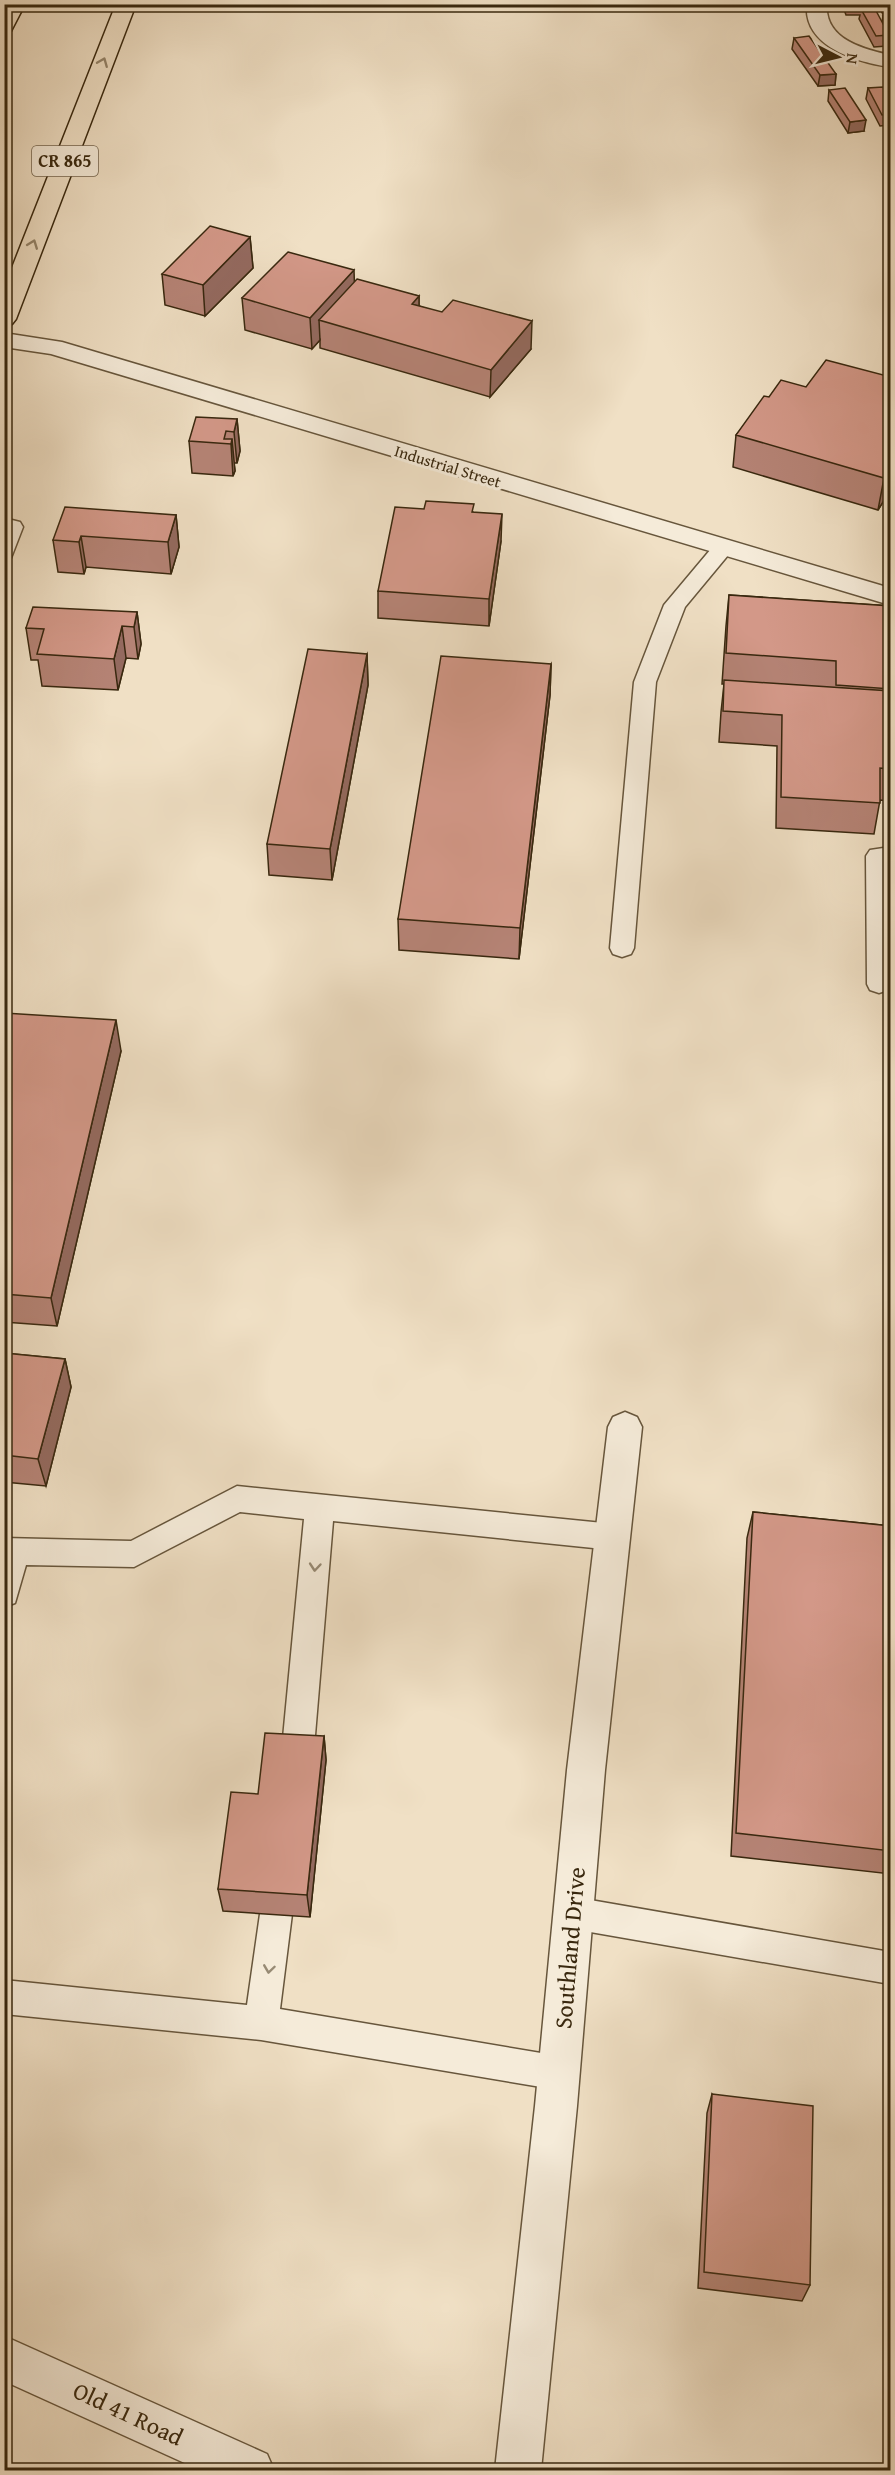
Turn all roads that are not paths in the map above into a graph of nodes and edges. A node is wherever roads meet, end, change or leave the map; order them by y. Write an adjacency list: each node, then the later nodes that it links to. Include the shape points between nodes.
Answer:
1 (15, 4): 4 (main road)
2 (126, 4): 6 (main road, CR 865, one-way to 2)
3 (817, 4): 5 (street, via 814,12 824,33 841,46)
4 (4, 27)
5 (891, 61)
6 (4, 319)
7 (4, 340): 9 (street, Industrial Street, via 54,347)
8 (4, 524): 10 (lane, via 13,527)
9 (723, 548): 11 (street, Industrial Street); 13 (lane, via 675,605 645,682)
10 (4, 553)
11 (891, 597)
12 (891, 855): 14 (lane, via 878,856)
13 (622, 948)
14 (879, 984)
15 (625, 1427): 17 (street, Southland Drive)
16 (320, 1508): 17 (lane); 18 (lane, via 237,1499 135,1554); 20 (lane, one-way to 20)
17 (613, 1537): 21 (street, Southland Drive)
18 (9, 1551): 19 (lane)
19 (4, 1594)
20 (297, 1759)
21 (573, 1913): 23 (lane); 26 (street, Southland Drive)
22 (276, 1914): 25 (lane, one-way to 25)
23 (891, 1968)
24 (4, 1997): 25 (lane)
25 (261, 2023): 26 (lane)
26 (559, 2073): 29 (street, Southland Drive)
27 (4, 2358): 28 (street, Old 41 Road)
28 (251, 2470)
29 (518, 2470)

